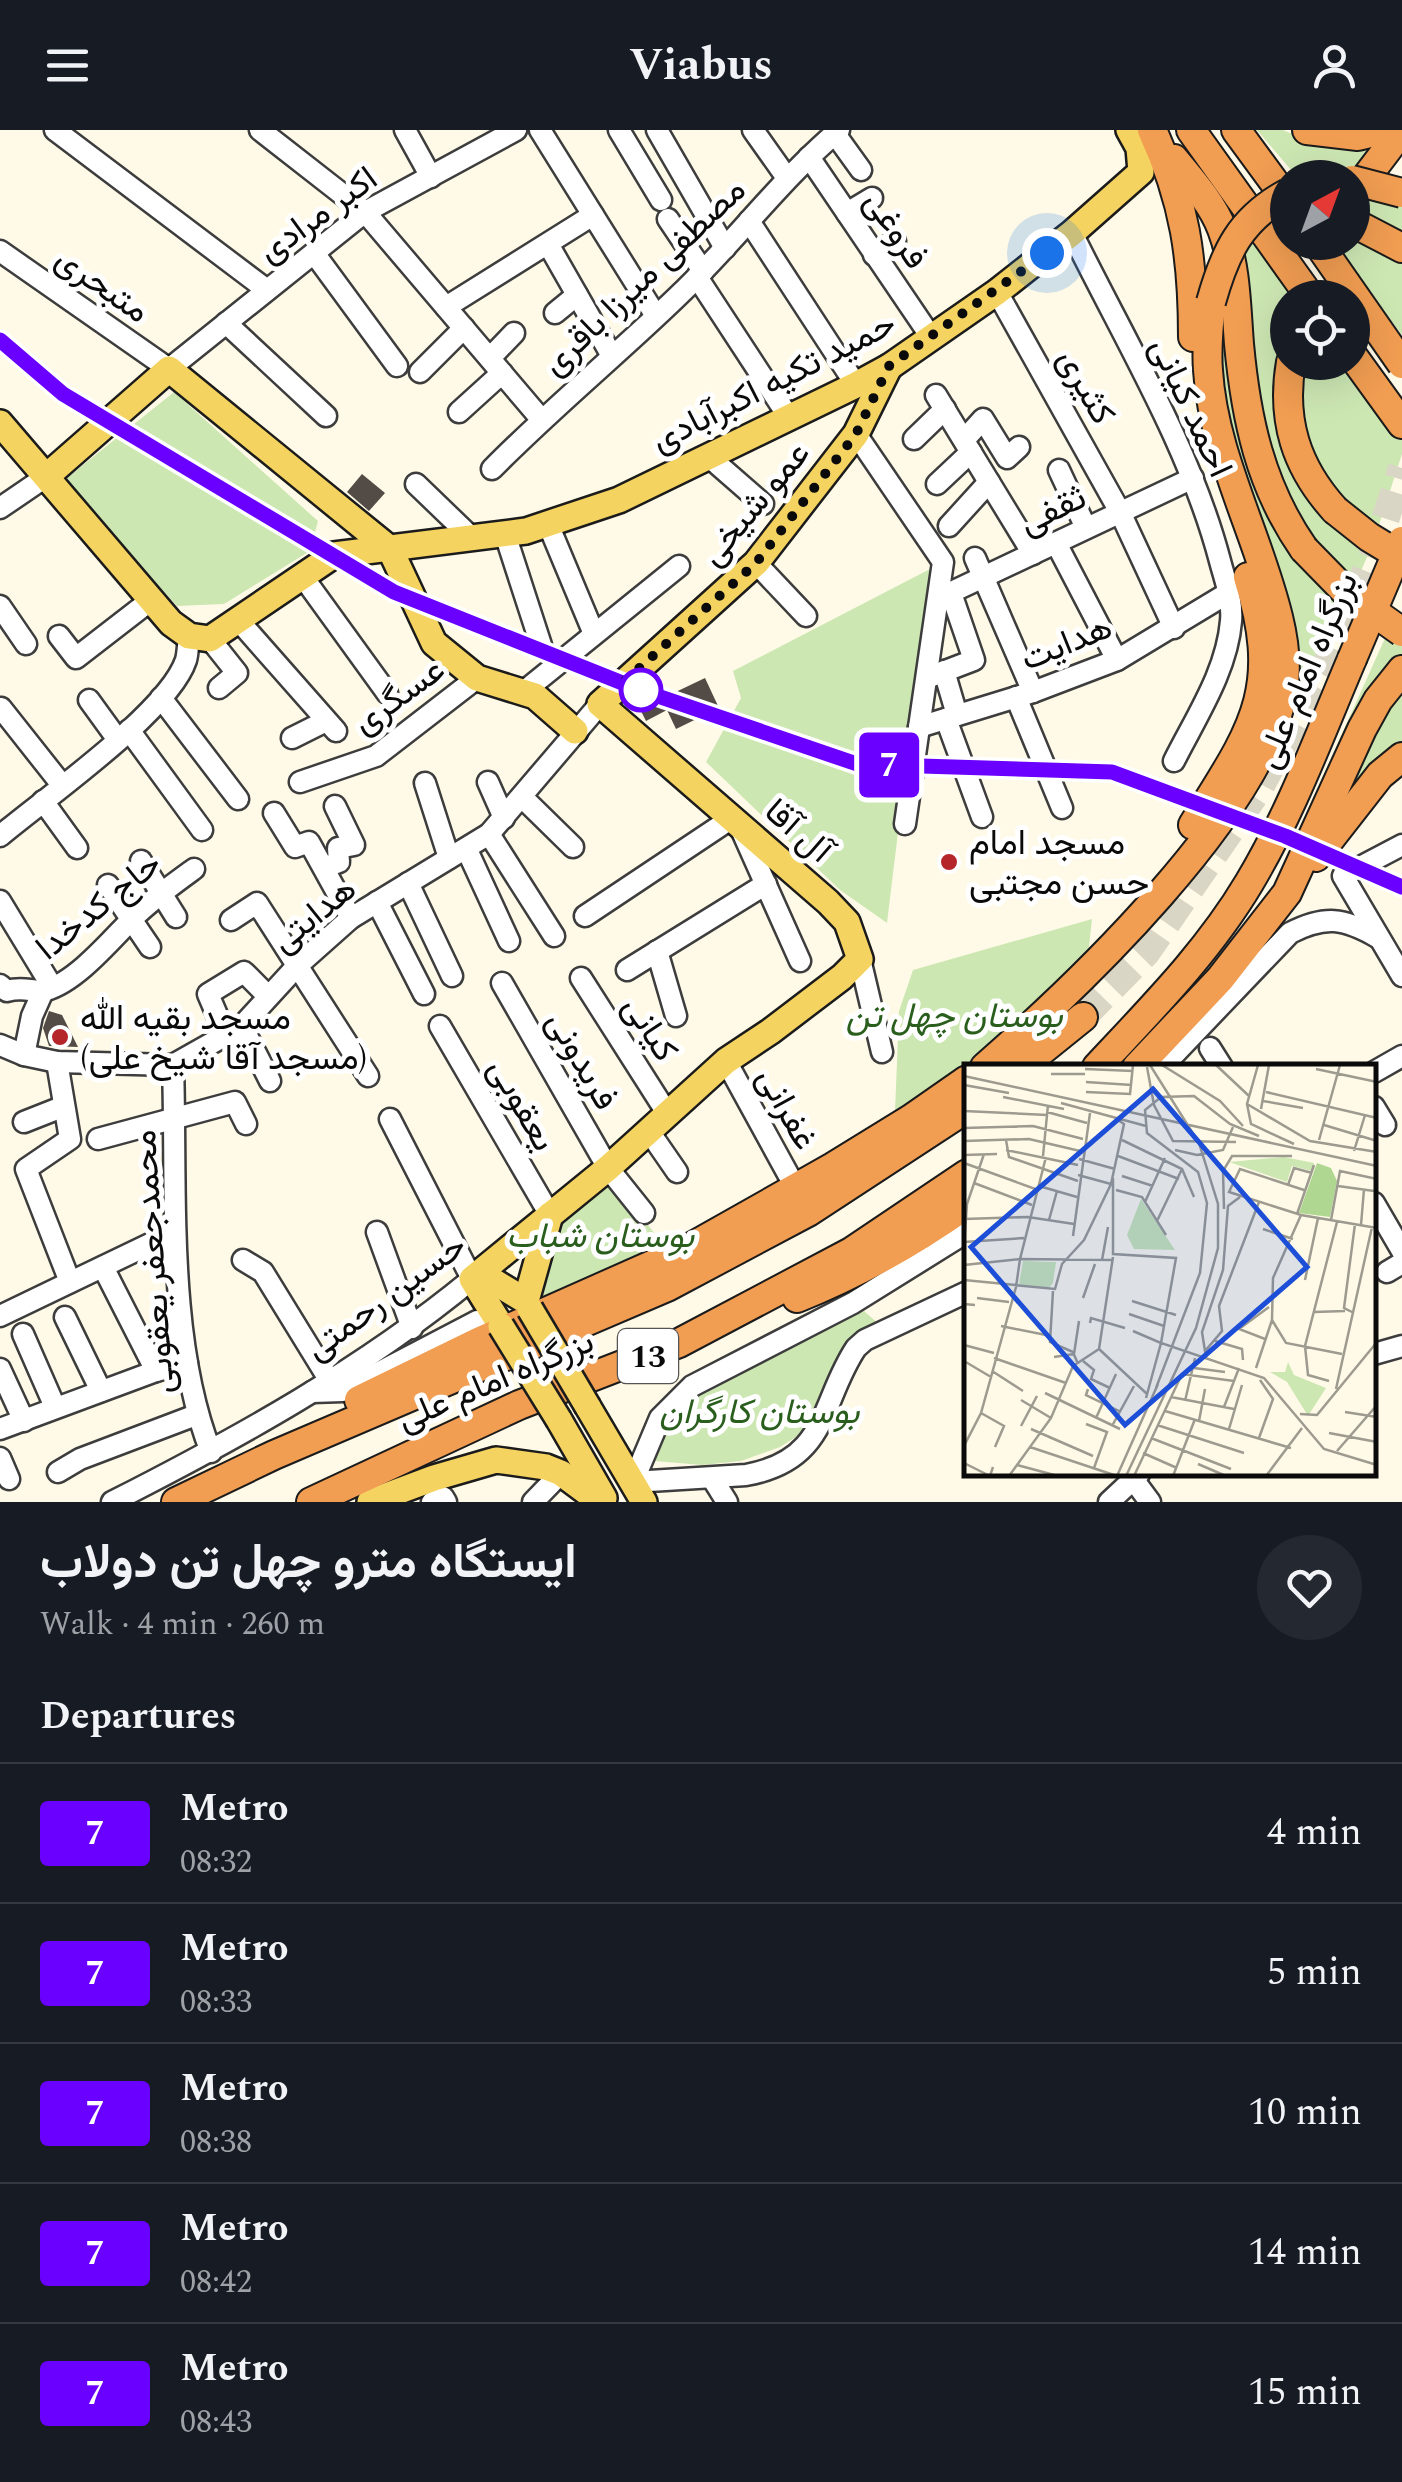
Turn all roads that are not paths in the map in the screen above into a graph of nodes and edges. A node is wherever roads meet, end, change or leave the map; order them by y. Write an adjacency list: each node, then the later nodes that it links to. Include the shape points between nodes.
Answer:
1 (55, 130): 44 (street)
2 (260, 130): 28 (street)
3 (405, 130): 21 (street)
4 (540, 130): 30 (street)
5 (619, 130): 42 (street)
6 (657, 130): 36 (street)
7 (753, 130): 23 (street)
8 (1129, 130): 33 (main road, حمید تکیه اکبرآبادی, via 1141,172)
9 (1152, 130): 108 (highway, bridge, via 1223,232 1244,385 1270,492 1304,549 1346,593); 164 (highway, via 1181,202 1196,402 1254,595 1264,666 1253,723)
10 (1191, 130): 43 (highway)
11 (1308, 130): 12 (highway, via 1358,136)
12 (1384, 130)
13 (1402, 130): 20 (highway)
14 (513, 131): 21 (street, اکبر مرادی)
15 (837, 132): 17 (street, مصطفی میرزا باقری); 19 (street)
16 (1248, 146): 18 (highway); 22 (highway)
17 (809, 157): 23 (street, مصطفی میرزا باقری); 29 (street, فروغی)
18 (1270, 165)
19 (861, 170)
20 (1370, 172)
21 (430, 176): 28 (street, اکبر مرادی)
22 (1270, 176)
23 (787, 178): 31 (street, مصطفی میرزا باقری)
24 (1370, 185): 25 (highway, bridge)
25 (1402, 193)
26 (872, 198): 29 (street)
27 (1270, 202): 164 (highway, bridge, via 1222,263 1208,369 1220,438 1283,644 1282,694 1249,774)
28 (365, 212): 39 (street, اکبر مرادی); 47 (street)
29 (847, 214): 40 (street, فروغی)
30 (593, 216): 35 (street); 49 (street)
31 (749, 222): 36 (street, مصطفی میرزا باقری); 65 (street)
32 (1370, 231): 37 (highway)
33 (1072, 234): 45 (main road, حمید تکیه اکبرآبادی); 80 (street, احمد کیانی)
34 (895, 241): 40 (street)
35 (548, 244): 46 (street); 47 (street)
36 (725, 248): 42 (street, مصطفی میرزا باقری)
37 (1402, 248)
38 (0, 251): 61 (street, متبحری)
39 (314, 253): 44 (street, اکبر مرادی); 59 (street)
40 (874, 255): 54 (street, فروغی)
41 (1330, 260): 57 (highway, bridge)
42 (700, 274): 49 (street, مصطفی میرزا باقری); 68 (street)
43 (1298, 280)
44 (267, 290): 50 (street, اکبر مرادی)
45 (998, 292): 54 (main road, حمید تکیه اکبرآبادی); 86 (street, کثیری)
46 (577, 295): 48 (street); 52 (street)
47 (446, 307): 51 (street)
48 (555, 313)
49 (656, 316): 56 (street, مصطفی میرزا باقری)
50 (226, 324): 61 (street, اکبر مرادی); 67 (street)
51 (464, 328): 58 (street); 62 (street)
52 (599, 333): 55 (street); 56 (street)
53 (514, 334): 58 (street)
54 (931, 337): 60 (main road, حمید تکیه اکبرآبادی)
55 (580, 345)
56 (612, 356): 69 (street, مصطفی میرزا باقری)
57 (1402, 364)
58 (496, 365): 66 (street); 69 (street)
59 (397, 366)
60 (889, 366): 65 (main road, حمید تکیه اکبرآبادی); 72 (main road, عمو شیخی)
61 (169, 369): 79 (main road); 94 (main road)
62 (420, 372)
63 (1290, 380): 96 (highway, bridge, via 1291,436 1310,480 1335,510)
64 (1370, 380): 71 (highway)
65 (856, 385): 68 (main road, حمید تکیه اکبرآبادی)
66 (459, 412)
67 (326, 416)
68 (788, 416): 76 (main road, حمید تکیه اکبرآبادی)
69 (542, 419): 77 (street, مصطفی میرزا باقری)
70 (0, 423): 79 (main road)
71 (1402, 424)
72 (856, 434): 97 (main road, عمو شیخی); 102 (street, via 942,562)
73 (914, 440): 74 (street, via 940,402)
74 (967, 446): 75 (street, via 983,419 1008,458); 81 (street); 83 (street)
75 (1019, 447)
76 (708, 456): 84 (street); 87 (main road, حمید تکیه اکبرآبادی, via 619,500)
77 (492, 470)
78 (1059, 470): 89 (street)
79 (48, 476): 85 (street); 103 (main road)
80 (1193, 478): 86 (street, ثقفی); 101 (street, احمد کیانی)
81 (990, 482): 88 (street); 95 (street)
82 (416, 484): 91 (street)
83 (938, 484)
84 (762, 504)
85 (0, 508)
86 (1120, 512): 89 (street, ثقفی); 107 (street, کثیری)
87 (548, 524): 90 (main road, حمید تکیه اکبرآبادی); 109 (street)
88 (948, 526)
89 (1086, 528): 93 (street, ثقفی)
90 (505, 534): 91 (main road, حمید تکیه اکبرآبادی); 113 (street)
91 (472, 538): 94 (main road, حمید تکیه اکبرآبادی)
92 (1402, 541): 201 (highway, بزرگراه امام علی, bridge, via 1250,882 1169,990)
93 (1056, 543): 95 (street, ثقفی); 114 (street)
94 (390, 548): 100 (main road, حمید تکیه اکبرآبادی, via 334,555); 117 (main road, via 434,643)
95 (1033, 554): 99 (street, ثقفی)
96 (1402, 557)
97 (756, 563): 105 (street); 124 (main road, عمو شیخی)
98 (679, 566): 109 (street)
99 (979, 568): 102 (street, ثقفی); 121 (street)
100 (303, 576): 106 (main road, حمید تکیه اکبرآبادی); 119 (street)
101 (1228, 593): 107 (street, هدایت); 132 (street, احمد کیانی, via 1228,649)
102 (945, 596): 116 (street); 116 (street, via 974,660)
103 (151, 600): 110 (street, via 76,658); 111 (main road)
104 (0, 606): 112 (street)
105 (806, 616)
106 (239, 621): 111 (main road, حمید تکیه اکبرآبادی); 130 (street, via 331,726)
107 (1174, 628): 114 (street, هدایت)
108 (1402, 632)
109 (594, 634): 120 (street)
110 (60, 636)
111 (199, 638): 118 (street, via 238,673); 122 (street)
112 (14, 640)
113 (541, 646)
114 (1117, 660): 121 (street, هدایت)
115 (1402, 670): 157 (highway, via 1362,729)
116 (936, 675): 126 (street); 127 (street)
117 (477, 678): 120 (main road); 133 (street, عسگری, via 376,756)
118 (219, 688)
119 (387, 693)
120 (522, 693): 128 (main road, via 535,696)
121 (1025, 695): 126 (street, هدایت); 141 (street)
122 (161, 698): 129 (street); 138 (street)
123 (89, 700): 129 (street)
124 (600, 704): 128 (street, هدایتی); 145 (main road, آل آقا)
125 (1, 708): 136 (street)
126 (952, 717): 127 (street, هدایت); 143 (street)
127 (919, 727): 146 (street)
128 (575, 731): 137 (street, هدایتی)
129 (123, 735): 136 (street); 148 (street)
130 (292, 738)
131 (1402, 757): 157 (highway)
132 (1174, 761)
133 (300, 782)
134 (488, 782): 144 (street)
135 (425, 783): 153 (street)
136 (62, 785): 139 (street)
137 (524, 798): 144 (street, هدایتی); 150 (street)
138 (238, 800)
139 (43, 801): 147 (street); 152 (street)
140 (335, 806): 155 (street, via 354,845 338,848 339,862)
141 (1062, 808)
142 (274, 813): 155 (street, via 295,846 309,842)
143 (982, 817)
144 (504, 818): 149 (street, هدایتی)
145 (736, 821): 159 (street); 165 (street); 175 (main road, آل آقا, via 847,922)
146 (905, 824)
147 (3, 826)
148 (202, 830)
149 (489, 834): 153 (street, هدایتی); 170 (street)
150 (573, 846)
151 (1402, 846): 171 (street, via 1344,876)
152 (77, 848)
153 (458, 854): 158 (street, هدایتی); 172 (street)
154 (141, 861): 161 (street)
155 (326, 868): 167 (street)
156 (194, 869): 161 (street, حاج کدخدا)
157 (1295, 880): 202 (highway, via 1220,979)
158 (408, 883): 163 (street, هدایتی); 179 (street)
159 (766, 884): 174 (street); 176 (street)
160 (108, 886): 168 (street)
161 (162, 892): 166 (street); 168 (street, حاج کدخدا)
162 (0, 901): 184 (street, via 48,980)
163 (377, 902): 167 (street, هدایتی); 185 (street)
164 (1143, 912): 199 (highway, via 1050,1011)
165 (585, 916)
166 (176, 917)
167 (351, 918): 177 (street, هدایتی)
168 (132, 919): 173 (street); 184 (street, حاج کدخدا, via 110,944)
169 (232, 920): 177 (street, via 257,902)
170 (554, 936)
171 (1378, 938): 180 (street); 203 (street, via 1337,920 1313,921 1290,933)
172 (509, 941)
173 (150, 946)
174 (657, 951): 178 (street); 188 (street)
175 (860, 959): 194 (street, آل آقا); 198 (main road, حسین رحمتی)
176 (800, 960)
177 (296, 966): 186 (street, هدایتی); 207 (street)
178 (627, 970)
179 (452, 976)
180 (1402, 976)
181 (581, 978): 214 (street, کیانی)
182 (502, 984): 218 (street, فریدونی)
183 (0, 985): 184 (street)
184 (44, 991): 195 (street)
185 (424, 994)
186 (268, 996): 187 (street, via 244,972 208,994); 190 (street, هدایتی)
187 (217, 1014)
188 (676, 1016)
189 (1083, 1017): 200 (highway)
190 (242, 1026): 205 (street, هدایتی); 208 (street)
191 (440, 1026): 225 (street, یعقوبی)
192 (0, 1045): 195 (street)
193 (1210, 1048): 204 (street)
194 (882, 1052)
195 (24, 1055): 197 (street)
196 (1402, 1056): 206 (street)
197 (56, 1062): 205 (street); 210 (street)
198 (726, 1062): 214 (main road, حسین رحمتی); 221 (street, غفرانی)
199 (988, 1064)
200 (1025, 1064)
201 (1100, 1064)
202 (1140, 1064)
203 (1165, 1064)
204 (1220, 1064)
205 (173, 1066): 213 (street, محمدجعفر یعقوبی)
206 (1377, 1070)
207 (368, 1076)
208 (270, 1081)
209 (964, 1082): 255 (highway, via 833,1167 688,1248 315,1422)
210 (62, 1107): 215 (street); 233 (street, via 70,1140 26,1169)
211 (964, 1110): 255 (highway, بزرگراه امام علی / 13, via 808,1212 667,1287)
212 (390, 1119): 232 (street)
213 (174, 1121): 216 (street, via 236,1102); 217 (street); 244 (street, محمدجعفر یعقوبی)
214 (658, 1121): 218 (main road, حسین رحمتی); 219 (street, کیانی)
215 (24, 1122)
216 (246, 1124)
217 (98, 1139)
218 (608, 1168): 224 (street, فریدونی); 225 (main road, حسین رحمتی)
219 (677, 1172)
220 (964, 1176): 241 (highway, بزرگراه امام علی / 13, via 850,1252)
221 (794, 1185)
222 (964, 1206): 241 (highway, via 831,1284)
223 (1377, 1210): 228 (street)
224 (644, 1213)
225 (550, 1215): 232 (main road, حسین رحمتی); 235 (main road)
226 (376, 1232): 239 (street)
227 (964, 1234): 262 (street, via 853,1303 692,1386 660,1418)
228 (1392, 1239)
229 (154, 1242): 231 (street)
230 (243, 1260): 247 (street, via 262,1272)
231 (103, 1267): 233 (street); 246 (street)
232 (476, 1276): 235 (main road); 238 (main road); 239 (street, حسین رحمتی)
233 (70, 1282): 236 (street)
234 (964, 1293): 261 (street, via 856,1348 818,1432 783,1462 764,1472)
235 (528, 1305): 262 (main road, bridge)
236 (0, 1316)
237 (65, 1317): 248 (street)
238 (500, 1324): 249 (street, via 478,1321 457,1330 344,1391); 268 (main road, bridge)
239 (412, 1328): 247 (street, حسین رحمتی)
240 (23, 1334): 250 (street)
241 (679, 1343): 265 (highway, بزرگراه امام علی / 13, via 519,1405)
242 (1402, 1346): 243 (street)
243 (1377, 1353)
244 (187, 1363): 246 (street); 251 (street, محمدجعفر یعقوبی)
245 (0, 1369): 252 (street)
246 (156, 1371): 248 (street)
247 (330, 1381): 249 (street, حسین رحمتی)
248 (101, 1391): 250 (street)
249 (310, 1392): 254 (street, حسین رحمتی)
250 (55, 1407): 252 (street)
251 (196, 1415): 254 (street, محمدجعفر یعقوبی); 257 (street)
252 (24, 1420): 253 (street)
253 (0, 1429)
254 (211, 1452): 263 (street, حسین رحمتی)
255 (274, 1455): 264 (highway, بزرگراه امام علی / 13)
256 (0, 1458): 260 (street)
257 (58, 1472)
258 (561, 1473): 266 (main road, via 496,1460); 267 (street); 268 (main road)
259 (1136, 1477): 270 (street); 271 (street)
260 (9, 1478)
261 (712, 1478): 262 (street); 269 (street)
262 (639, 1492)
263 (112, 1502)
264 (176, 1502)
265 (310, 1502)
266 (370, 1502)
267 (533, 1502)
268 (603, 1502)
269 (727, 1502)
270 (1110, 1502)
271 (1150, 1502)

